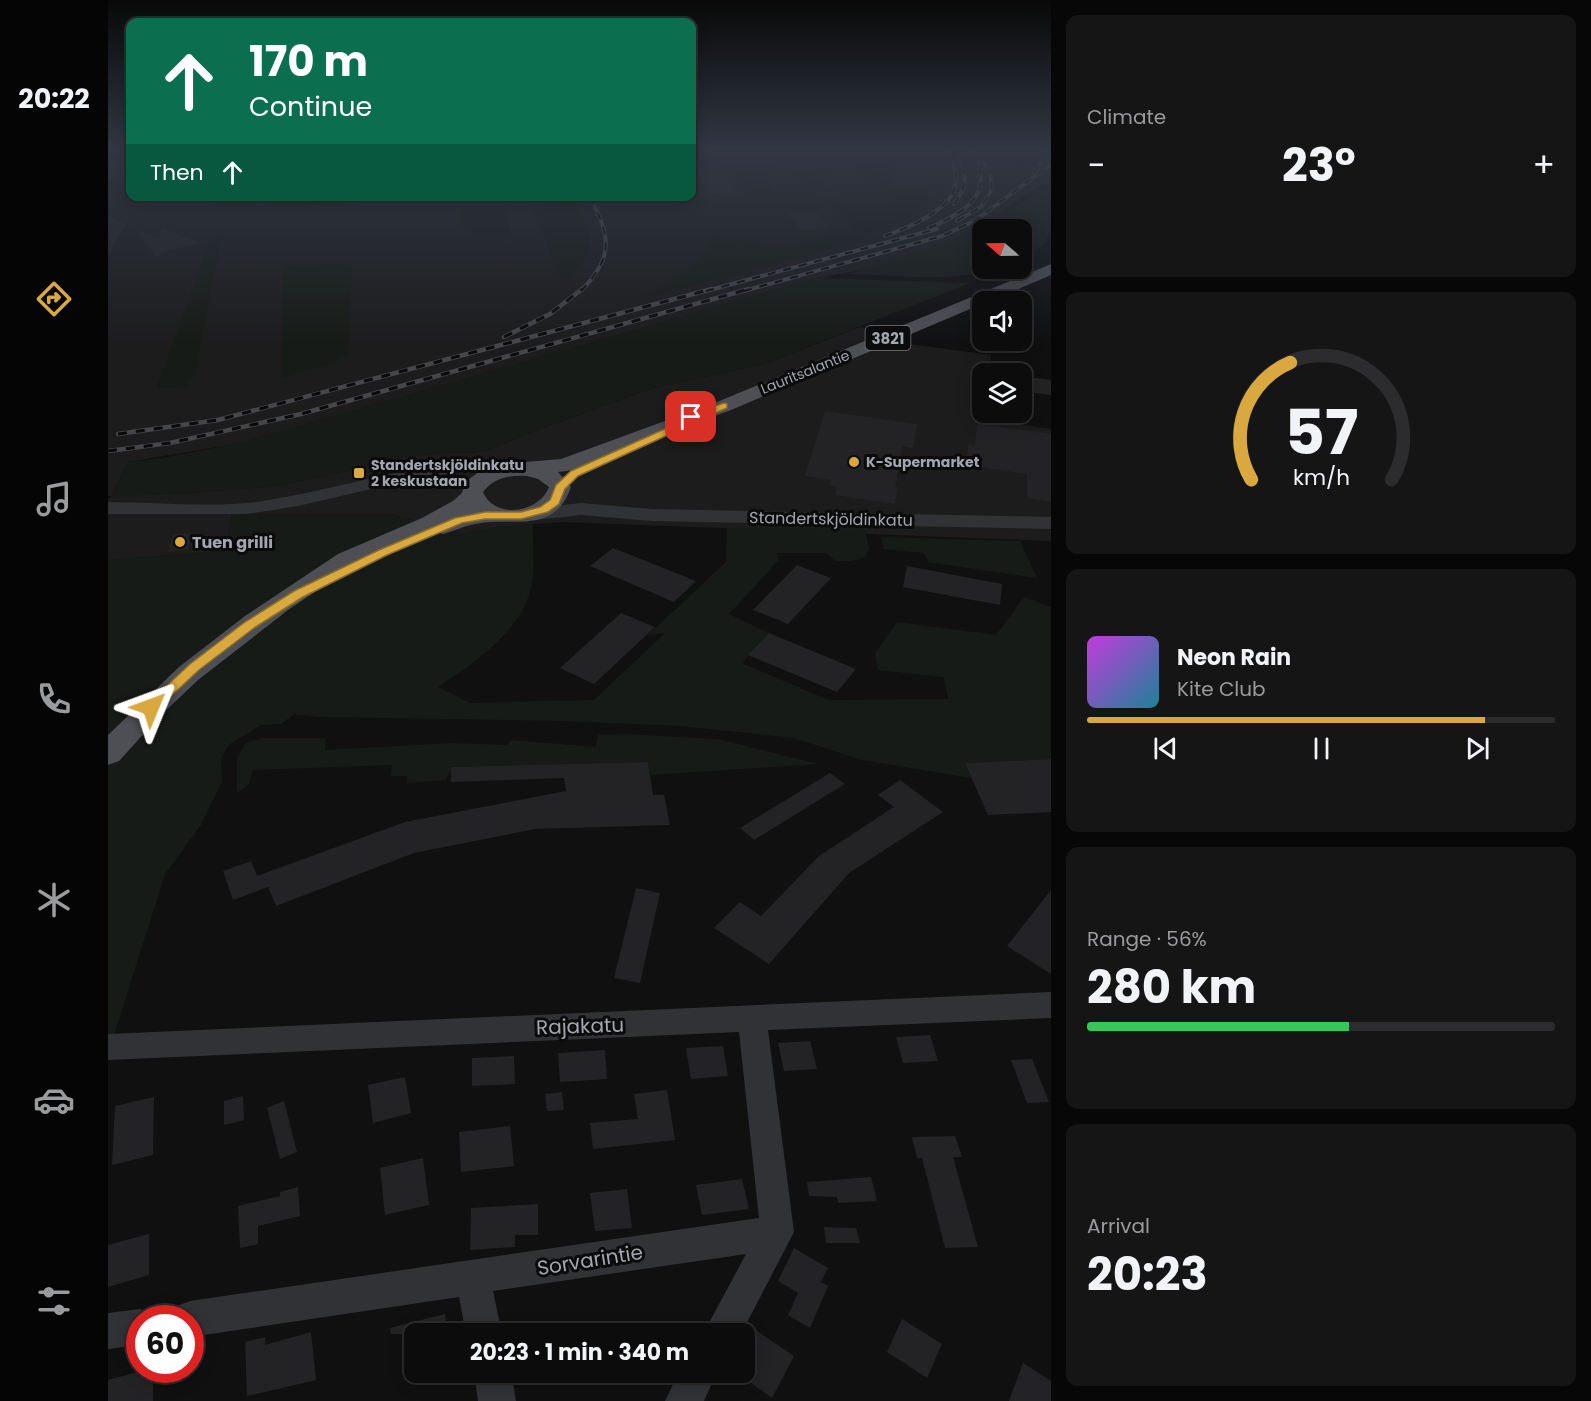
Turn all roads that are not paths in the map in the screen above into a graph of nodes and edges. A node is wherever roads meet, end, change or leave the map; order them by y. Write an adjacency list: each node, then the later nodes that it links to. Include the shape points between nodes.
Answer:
1 (1051, 269): 2 (main road, Lauritsalantie / 3821)
2 (724, 406): 3 (main road, Lauritsalantie / 3821, via 566,465); 5 (main road, Lauritsalantie / 3821, via 588,467)
3 (522, 469): 4 (street, via 449,468); 5 (main road, via 554,479); 6 (main road, Lauritsalantie, via 487,476)
4 (404, 476): 6 (street, via 443,476 461,481); 7 (street, via 265,507)
5 (560, 488): 8 (street, Standertskjöldinkatu, via 569,497); 9 (main road, Lauritsalantie, via 552,504)
6 (472, 494): 10 (main road, via 480,507); 12 (main road, via 460,507 325,571)
7 (108, 507)
8 (611, 510): 9 (street, Standertskjöldinkatu, via 564,509); 11 (street, Standertskjöldinkatu, via 652,515)
9 (535, 514): 10 (main road)
10 (502, 515): 12 (main road, via 459,521 351,567)
11 (1051, 523)
12 (278, 605): 13 (main road, via 194,667)
13 (108, 754)
14 (1051, 1005): 15 (street, Rajakatu)
15 (752, 1019): 16 (street, Rajakatu); 17 (street)
16 (108, 1047)
17 (777, 1232): 18 (street, Sorvarintie); 21 (street)
18 (473, 1278): 19 (street, Sorvarintie); 20 (street)
19 (204, 1317)
20 (482, 1323)
21 (727, 1323)
22 (126, 1329): 23 (street)
23 (108, 1331)
24 (494, 1383): 26 (street)
25 (693, 1383): 27 (street)
26 (497, 1401)
27 (684, 1401)

